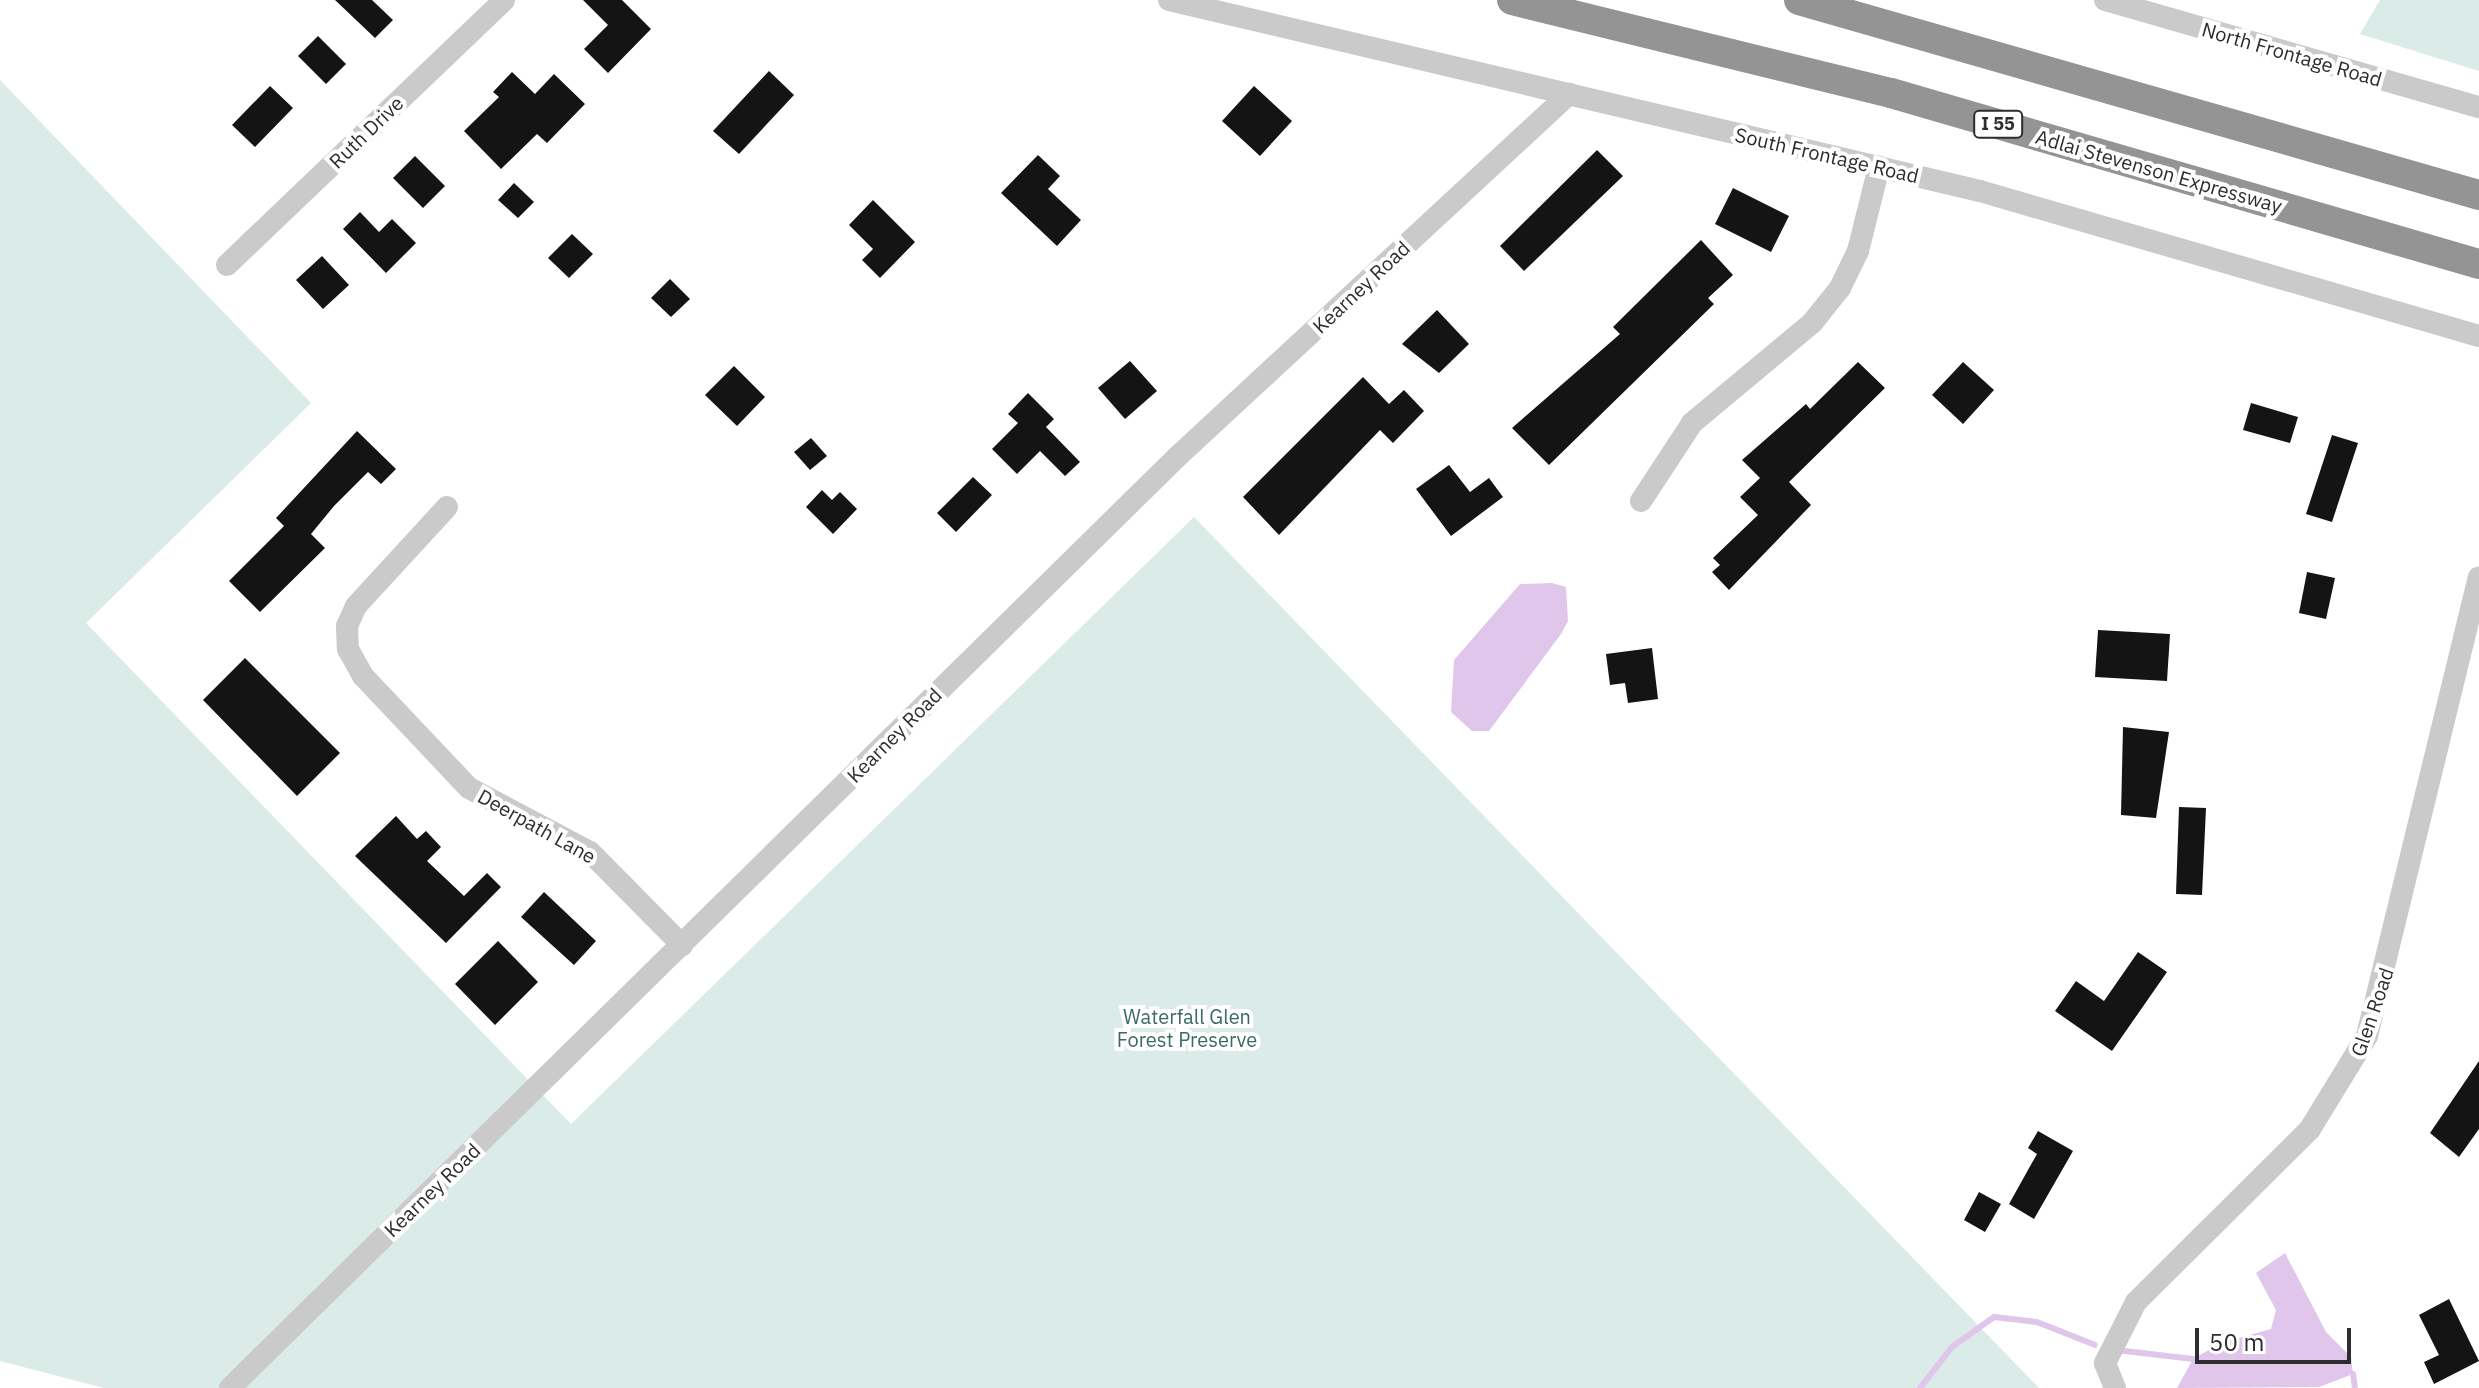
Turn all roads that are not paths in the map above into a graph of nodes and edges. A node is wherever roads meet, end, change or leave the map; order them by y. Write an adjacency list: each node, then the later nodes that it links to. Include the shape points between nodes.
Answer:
1 (504, 0): 11 (street, Ruth Drive)
2 (1169, 0): 6 (street, South Frontage Road)
3 (1512, 0): 10 (highway, Adlai Stevenson Expressway / I 55, via 1891,93)
4 (1799, 0): 9 (highway)
5 (2105, 0): 7 (street, North Frontage Road)
6 (1569, 94): 8 (street, South Frontage Road); 16 (street, Kearney Road, via 1176,458)
7 (2479, 107)
8 (1879, 167): 12 (street, South Frontage Road, via 2143,235); 13 (street, via 1858,251 1840,288 1812,323 1692,423)
9 (2479, 195)
10 (2479, 264)
11 (227, 265)
12 (2479, 336)
13 (1641, 501)
14 (447, 507): 16 (street, Deerpath Lane, via 380,574 347,626 348,649 363,676 469,788 590,852)
15 (2479, 577): 18 (street, Glen Road, via 2390,959 2355,1061 2310,1129 2136,1302 2105,1363)
16 (682, 945): 17 (street, Kearney Road)
17 (230, 1388)
18 (2115, 1388)

